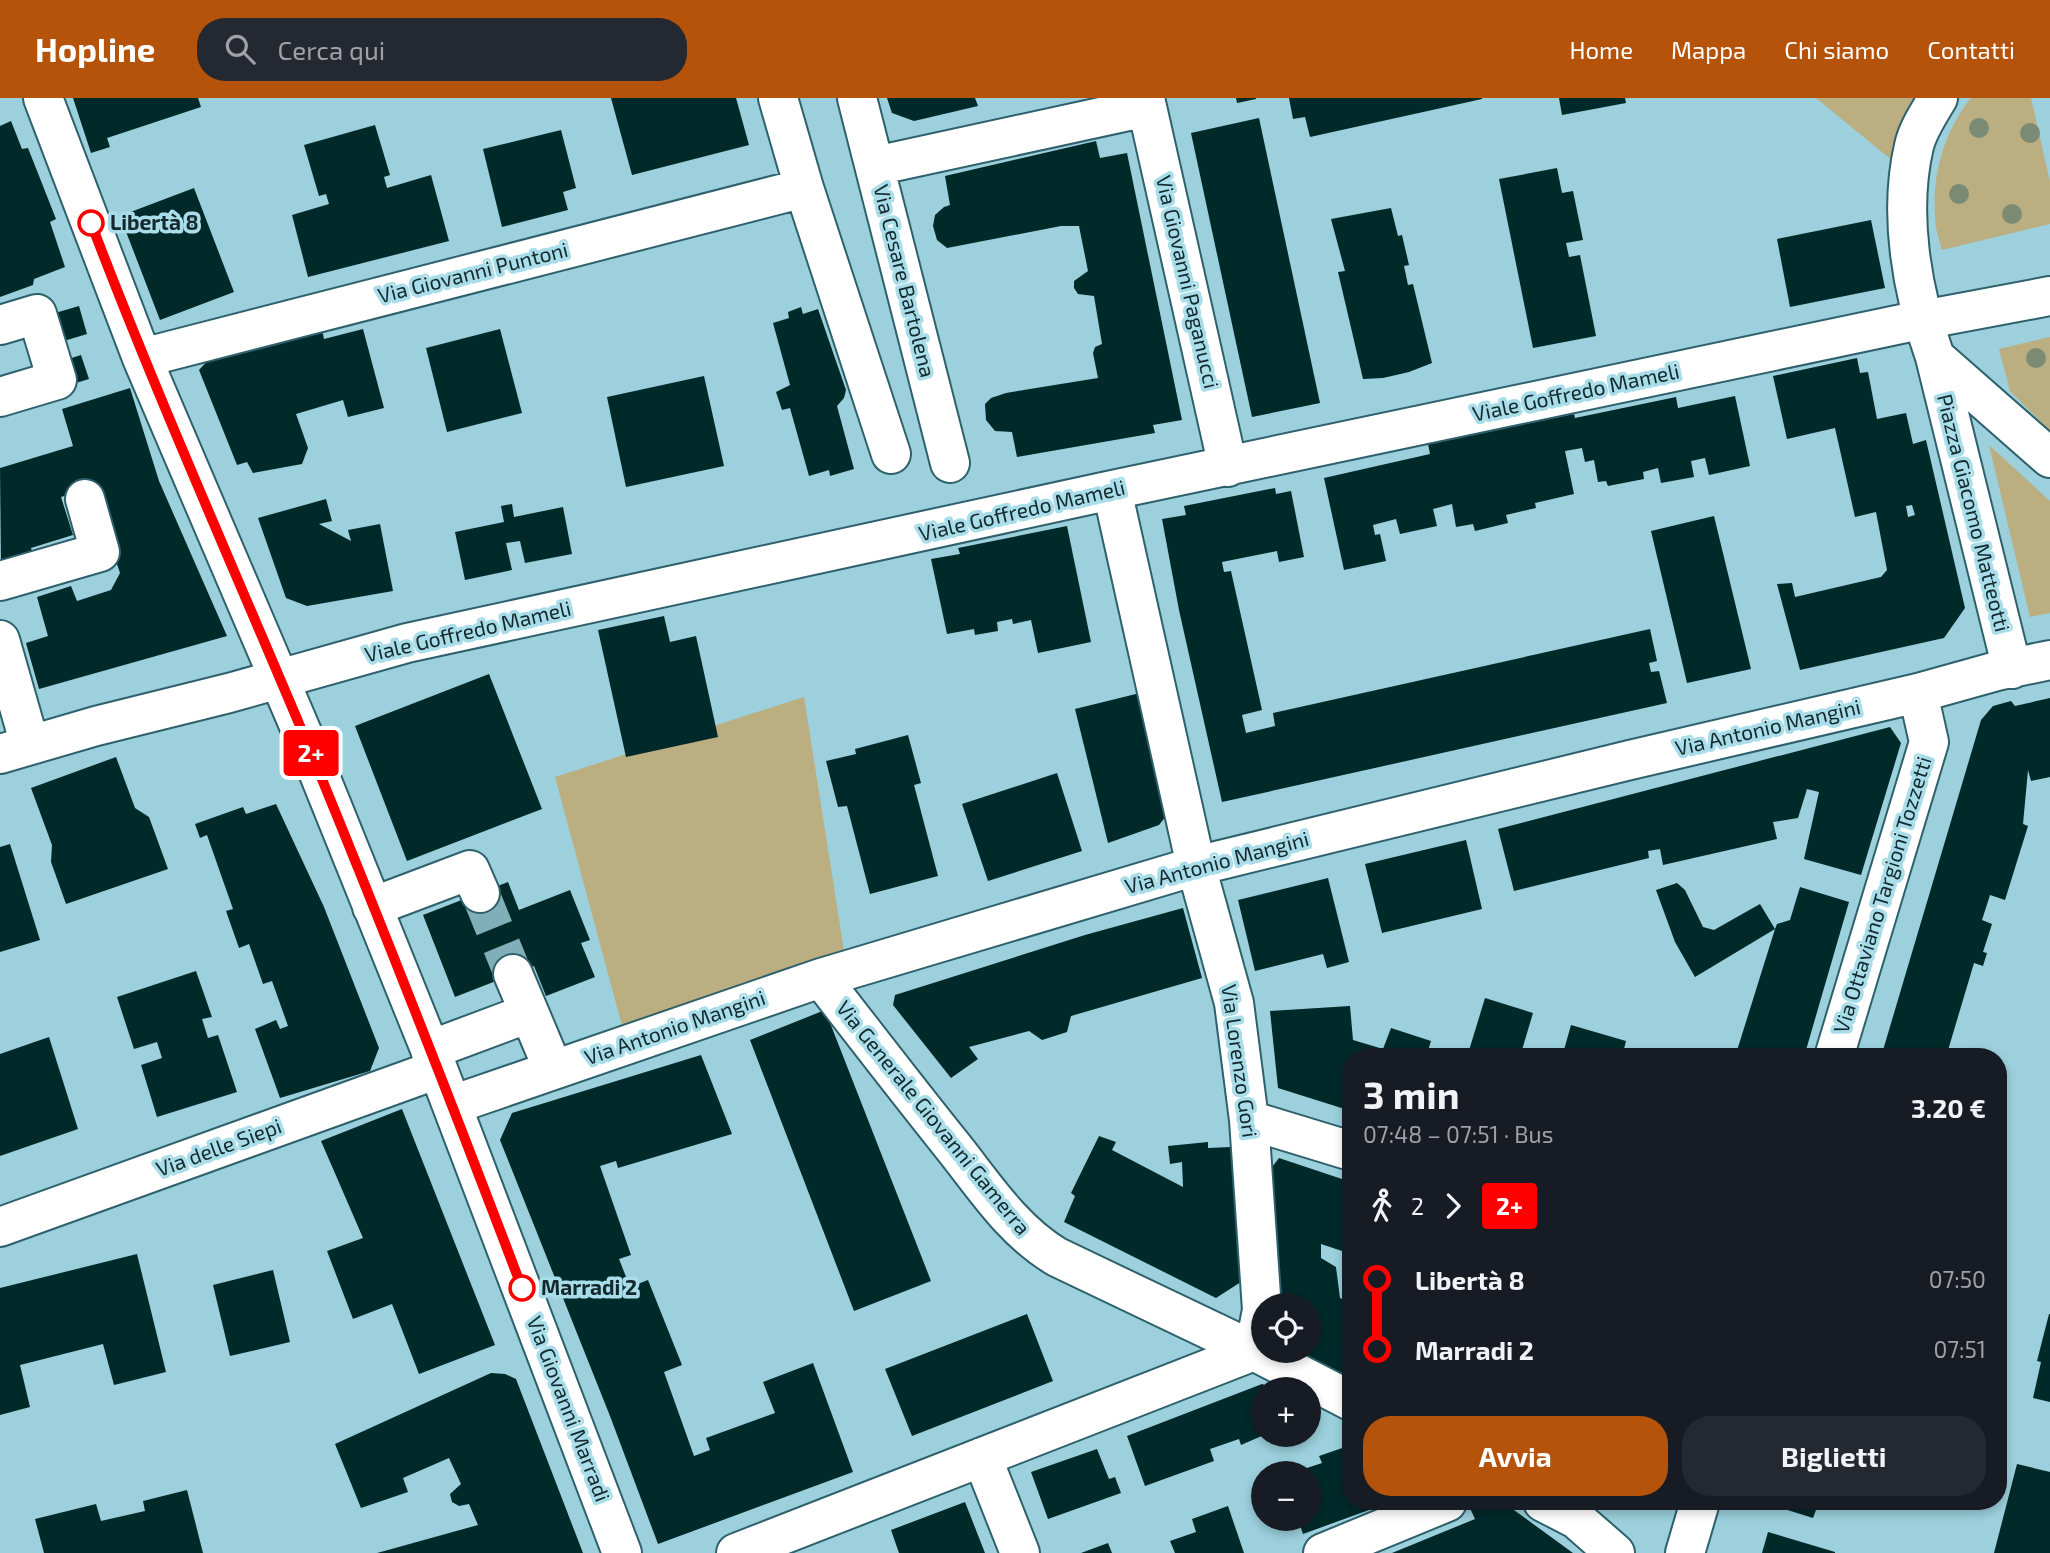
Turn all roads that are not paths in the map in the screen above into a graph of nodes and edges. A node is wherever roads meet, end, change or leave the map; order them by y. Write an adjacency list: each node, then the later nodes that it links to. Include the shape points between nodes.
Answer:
1 (43, 98): 12 (street, Via Giovanni Marradi)
2 (778, 98): 7 (street)
3 (857, 98): 6 (street, Via Cesare Bartolena)
4 (1938, 98): 9 (street, Piazza Giacomo Matteotti, via 1914,144 1910,175 1910,249)
5 (1146, 102): 6 (street); 17 (street, Via Giovanni Paganucci)
6 (875, 166): 16 (street, Via Cesare Bartolena)
7 (804, 188): 12 (street, Via Giovanni Puntoni); 14 (street)
8 (2050, 296): 9 (street, Viale Goffredo Mameli)
9 (1922, 320): 11 (street, Piazza Giacomo Matteotti); 17 (street, Viale Goffredo Mameli)
10 (0, 325): 13 (street, via 37,314 57,380)
11 (1935, 357): 15 (street, Piazza Giacomo Matteotti); 23 (street, Piazza Giacomo Matteotti)
12 (142, 358): 24 (street, Via Giovanni Marradi)
13 (0, 397)
14 (891, 454)
15 (2050, 458)
16 (950, 463)
17 (1228, 467): 18 (street, Viale Goffredo Mameli)
18 (1112, 490): 24 (street, Viale Goffredo Mameli, via 407,643); 27 (street, Via Lorenzo Gori)
19 (85, 499): 20 (street, via 100,552)
20 (0, 581)
21 (0, 640): 26 (street)
22 (2050, 660): 23 (street)
23 (2005, 670): 25 (street, Via Antonio Mangini)
24 (280, 679): 26 (street, Viale Goffredo Mameli); 29 (street, Via Giovanni Marradi)
25 (1918, 693): 27 (street, Via Antonio Mangini); 33 (street, Via Ottaviano Targioni Tozzetti, via 1929,742)
26 (15, 750)
27 (1196, 866): 31 (street, Via Antonio Mangini); 37 (street, Via Lorenzo Gori, via 1234,1003)
28 (480, 893): 29 (street, via 470,870)
29 (372, 906): 34 (street, Via Giovanni Marradi)
30 (513, 974): 32 (street)
31 (821, 978): 35 (street, Via Antonio Mangini); 41 (street, Via Generale Giovanni Gamerra, via 1022,1233 1057,1257)
32 (529, 1013): 34 (street, Via delle Siepi); 35 (street)
33 (1837, 1048)
34 (434, 1060): 36 (street, Via Giovanni Marradi); 39 (street, Via delle Siepi)
35 (553, 1069): 36 (street, Via Antonio Mangini)
36 (452, 1105): 49 (street, Via Giovanni Marradi)
37 (1249, 1120): 38 (street); 40 (street, Via Lorenzo Gori)
38 (1342, 1148)
39 (0, 1227)
40 (1261, 1293)
41 (1251, 1350)
42 (1251, 1352): 45 (street)
43 (1277, 1363): 44 (street, Via Generale Giovanni Gamerra)
44 (1342, 1396)
45 (982, 1457): 50 (street); 51 (street)
46 (1428, 1510): 52 (street)
47 (1557, 1510): 53 (street)
48 (1698, 1510): 54 (street)
49 (622, 1553)
50 (736, 1553)
51 (1020, 1553)
52 (1323, 1553)
53 (1615, 1553)
54 (1685, 1553)

